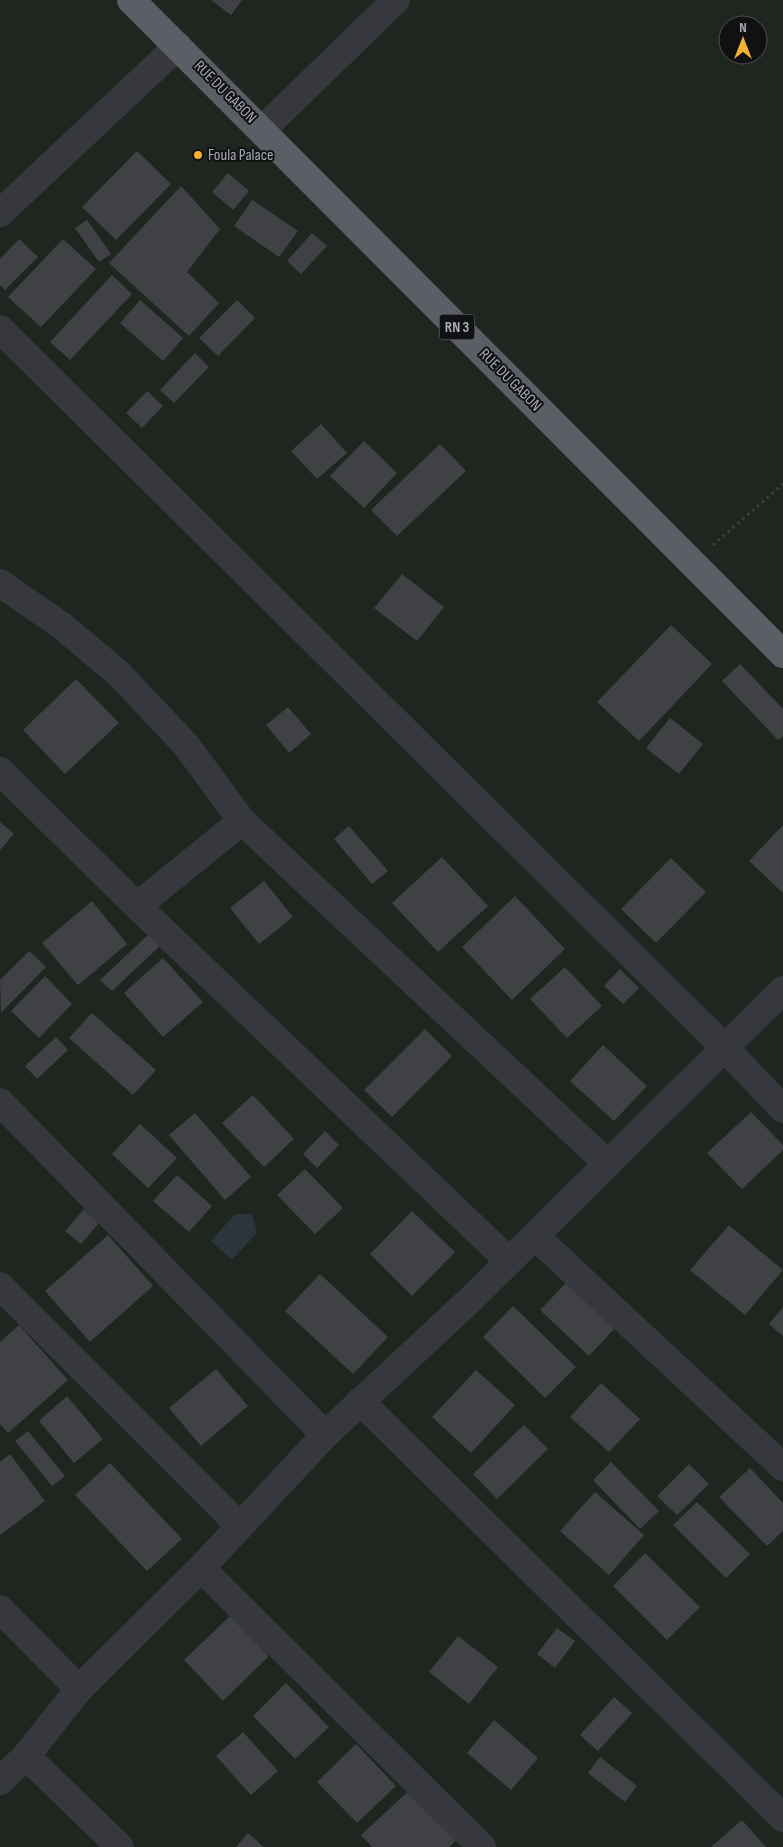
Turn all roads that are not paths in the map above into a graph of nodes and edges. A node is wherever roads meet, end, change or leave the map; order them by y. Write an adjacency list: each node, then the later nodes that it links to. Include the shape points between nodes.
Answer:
1 (131, 0): 3 (highway, RUE DU GABON / RN 3)
2 (396, 0): 4 (street)
3 (178, 46): 4 (highway, RUE DU GABON / RN 3); 5 (street)
4 (262, 130): 8 (highway, RUE DU GABON / RN 3)
5 (0, 214)
6 (0, 329): 13 (street)
7 (0, 583): 10 (street, via 62,626 120,674 186,745)
8 (783, 654)
9 (0, 771): 11 (street)
10 (242, 821): 11 (street); 16 (street)
11 (137, 906): 18 (street)
12 (783, 990): 13 (street)
13 (724, 1047): 15 (street); 16 (street)
14 (0, 1102): 21 (street)
15 (783, 1109)
16 (608, 1164): 17 (street)
17 (535, 1236): 18 (street); 22 (street)
18 (509, 1261): 20 (street)
19 (0, 1286): 23 (street)
20 (360, 1401): 21 (street); 29 (street)
21 (325, 1435): 23 (street)
22 (783, 1467)
23 (240, 1526): 24 (street)
24 (201, 1568): 26 (street); 31 (street)
25 (0, 1608): 26 (street)
26 (79, 1689): 27 (street)
27 (26, 1756): 28 (street); 30 (street)
28 (0, 1781)
29 (783, 1818)
30 (120, 1847)
31 (482, 1847)

